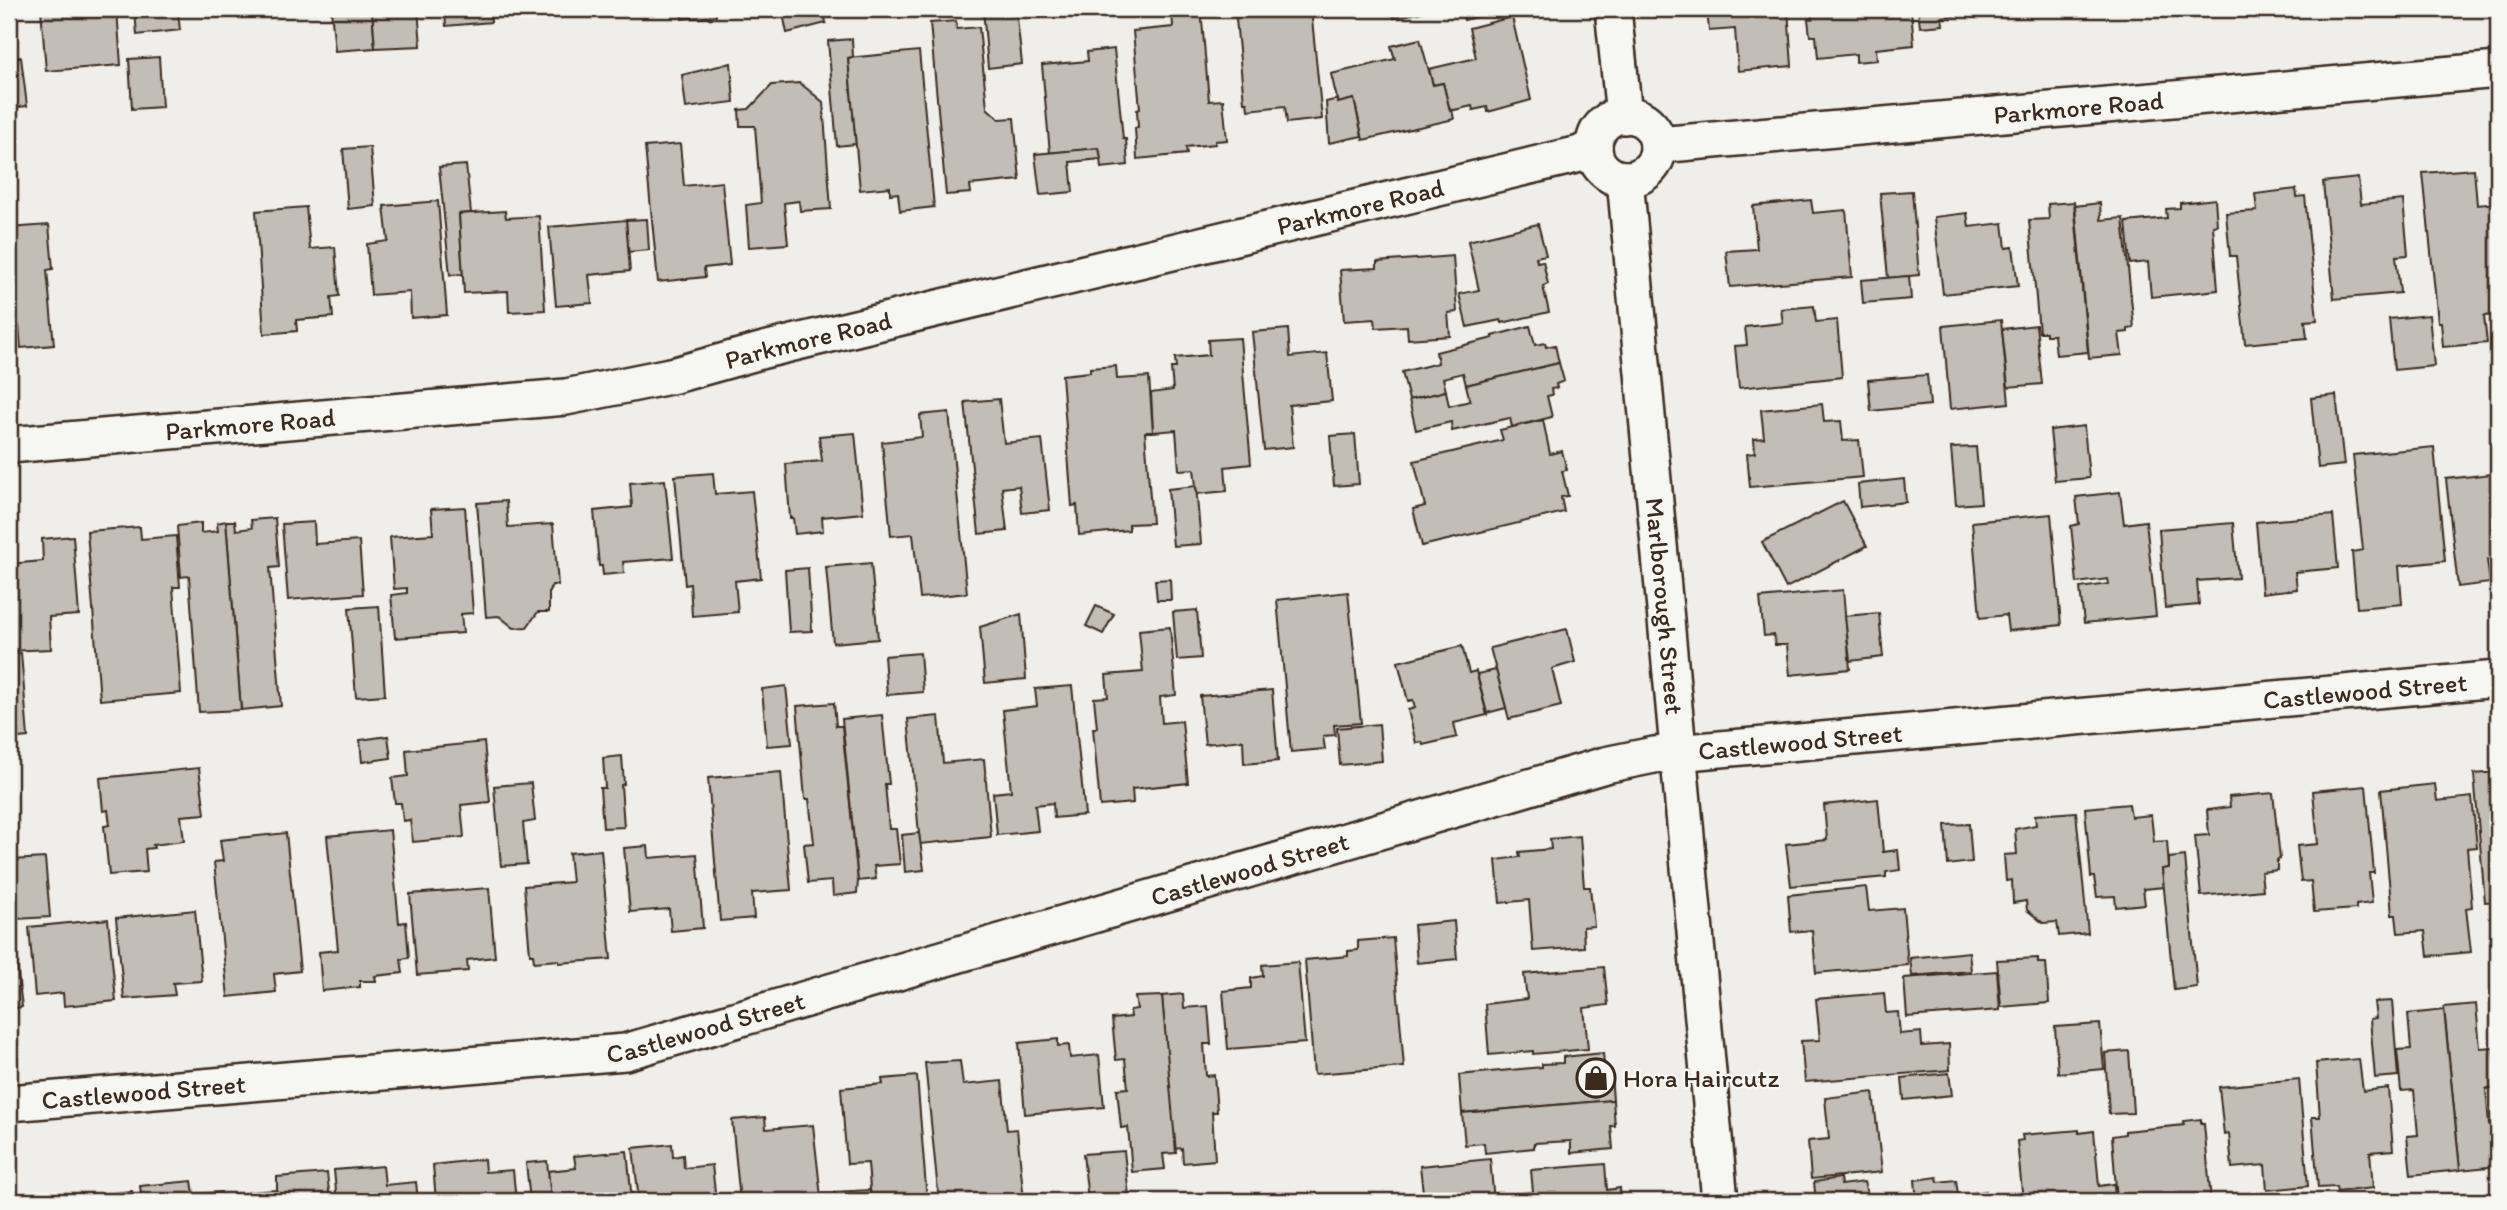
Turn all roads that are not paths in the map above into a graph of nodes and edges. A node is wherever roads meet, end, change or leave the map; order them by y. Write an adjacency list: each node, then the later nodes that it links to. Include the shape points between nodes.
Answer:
1 (1613, 9): 3 (street)
2 (2498, 70): 4 (street, Parkmore Road)
3 (1623, 116): 4 (street, via 1643,120); 5 (street, via 1606,122)
4 (1658, 145): 6 (street, via 1653,165 1636,178)
5 (1594, 147): 6 (street, via 1600,166); 7 (street, Parkmore Road, via 675,375 566,397)
6 (1625, 179): 9 (street, Marlborough Street)
7 (9, 445)
8 (2498, 679): 9 (street, Castlewood Street)
9 (1679, 752): 10 (street, Castlewood Street, via 1605,765 625,1052); 11 (street, Marlborough Street)
10 (9, 1103)
11 (1720, 1201)

